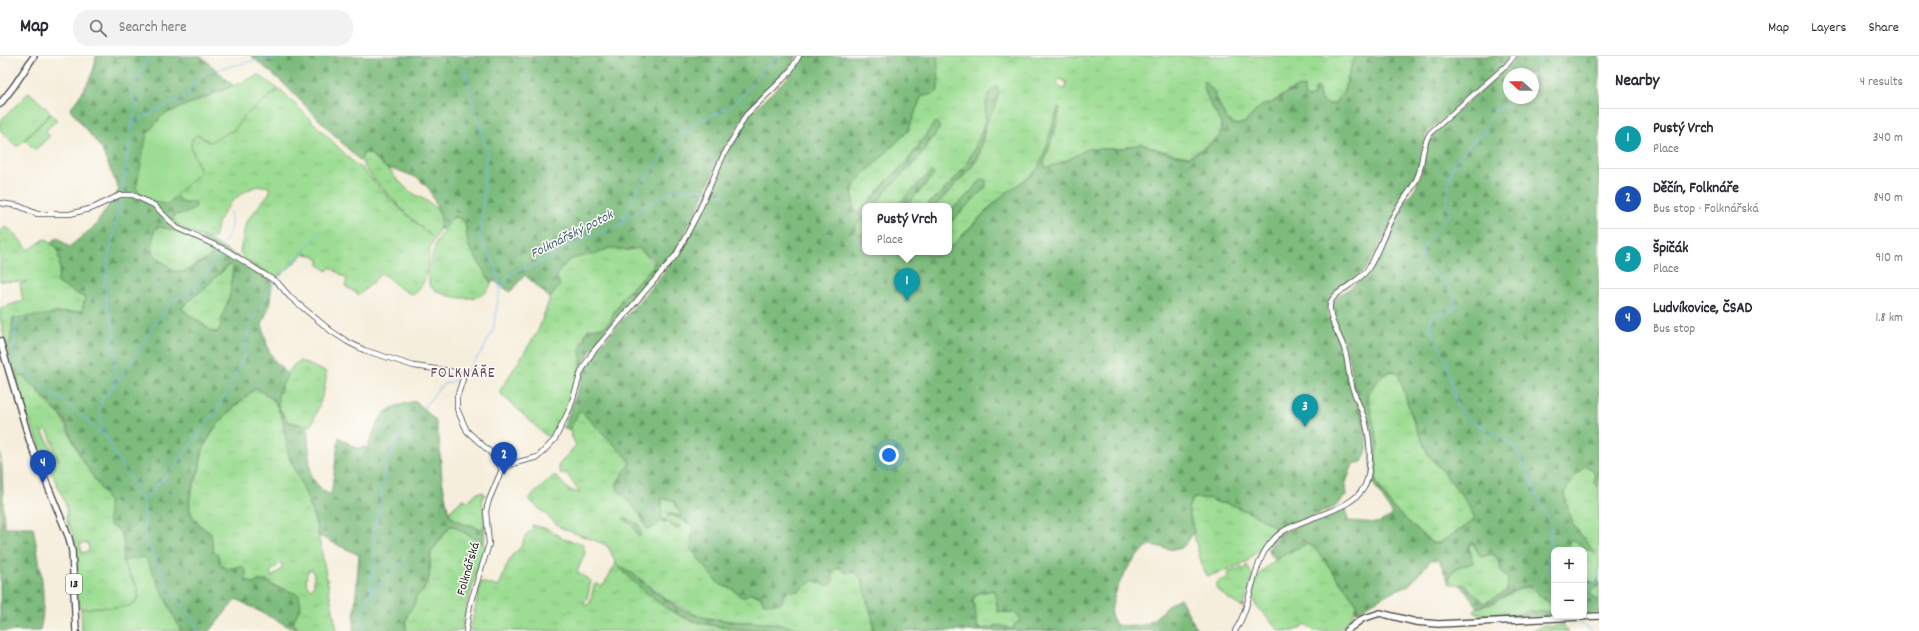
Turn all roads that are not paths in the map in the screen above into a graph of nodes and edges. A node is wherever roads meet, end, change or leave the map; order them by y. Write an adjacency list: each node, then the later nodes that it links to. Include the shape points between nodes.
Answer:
1 (34, 56): 4 (main road)
2 (799, 56): 7 (street, via 788,73 746,115 723,156 676,255 592,353 581,372 570,408 555,439 538,456)
3 (1514, 56): 11 (street, via 1426,138 1416,181 1394,214 1376,257 1358,280 1332,299 1330,315 1344,347 1370,448 1367,481 1362,492 1350,501 1281,533 1266,549 1255,576 1248,606)
4 (0, 104)
5 (0, 203): 7 (street, via 20,206 37,214 70,214 93,208 120,195 133,195 154,204 178,228 226,250 278,283 290,297 348,342 364,350 414,366 461,375 463,379 457,397 457,409 467,431 490,452)
6 (0, 340): 9 (main road, 13, via 30,442 69,538 72,551)
7 (502, 469): 10 (street, Folknářská, via 486,511 489,544 470,604)
8 (1599, 616): 12 (main road, via 1438,624 1416,622 1380,613 1362,619)
9 (76, 631)
10 (466, 631)
11 (1235, 631)
12 (1346, 631)

